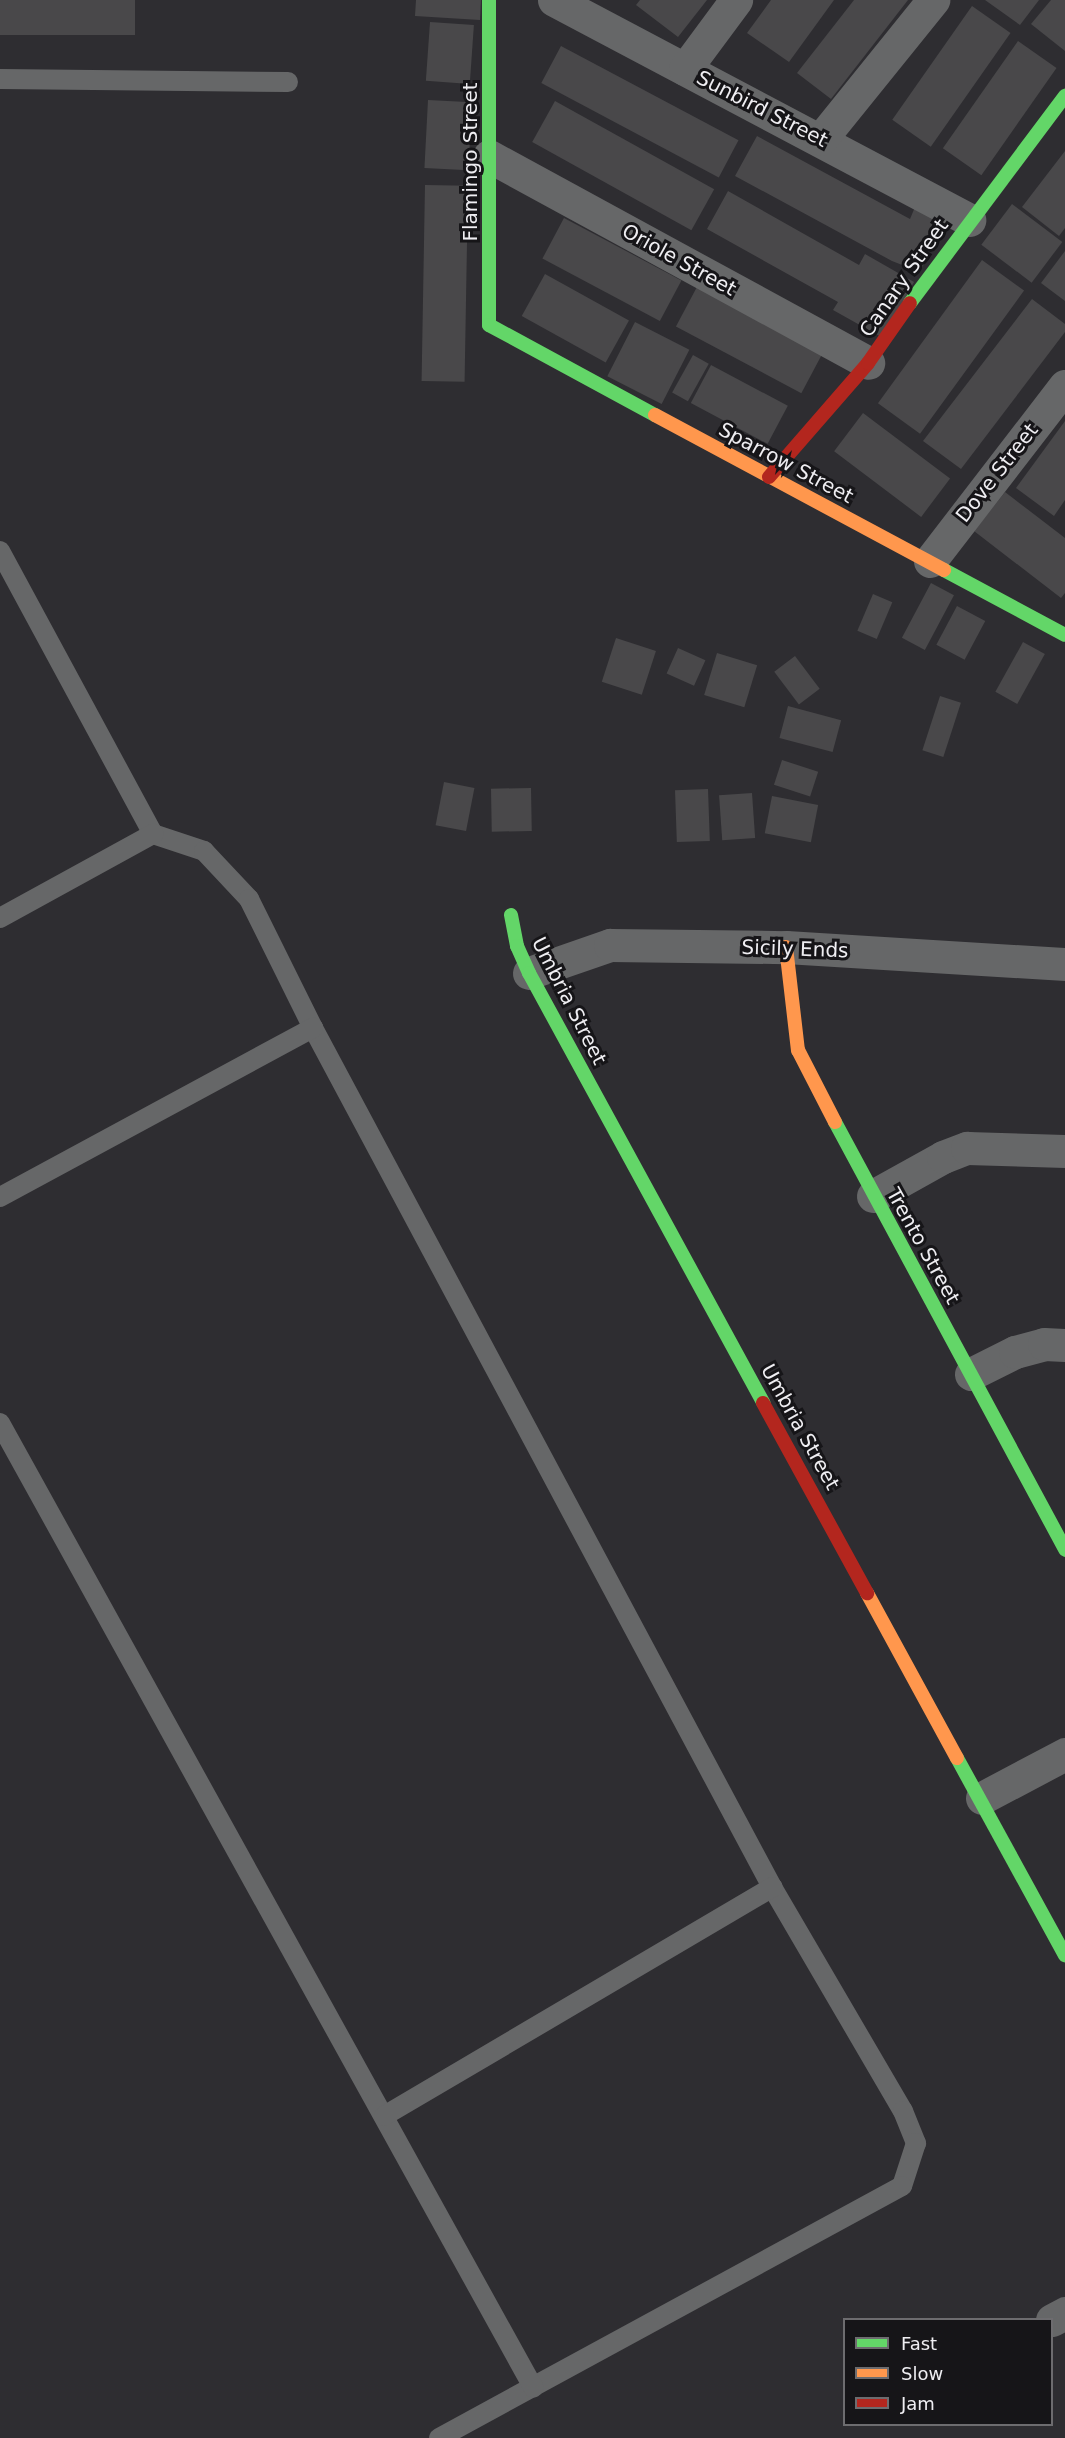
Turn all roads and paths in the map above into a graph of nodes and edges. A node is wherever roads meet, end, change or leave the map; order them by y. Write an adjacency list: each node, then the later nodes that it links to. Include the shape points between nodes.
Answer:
1 (489, 0): 10 (street, Flamingo Street)
2 (554, 0): 5 (street, Sunbird Street)
3 (736, 0): 5 (street)
4 (933, 0): 9 (street)
5 (685, 69): 9 (street, Sunbird Street)
6 (0, 79): 7 (lane)
7 (288, 81)
8 (1065, 96): 11 (street, Canary Street)
9 (821, 139): 11 (street, Sunbird Street)
10 (489, 156): 12 (street, Flamingo Street); 13 (street, Oriole Street)
11 (969, 220): 13 (street, Canary Street)
12 (489, 325): 15 (street, Sparrow Street)
13 (868, 363): 15 (street, Canary Street)
14 (1065, 386): 17 (street, Dove Street)
15 (769, 477): 17 (street, Sparrow Street)
16 (0, 551): 19 (lane)
17 (930, 561): 18 (street, Sparrow Street)
18 (1065, 635)
19 (153, 834): 21 (lane); 25 (lane, via 204,851 249,899)
20 (511, 915): 24 (street, Umbria Street, via 517,946)
21 (0, 918)
22 (786, 947): 23 (street, Sicily Ends); 24 (street, Sicily Ends, via 610,945); 27 (street, Trento Street, via 798,1050)
23 (1065, 964)
24 (529, 973): 34 (street, Umbria Street)
25 (313, 1028): 28 (lane); 35 (lane)
26 (1065, 1151): 27 (street, via 967,1148)
27 (873, 1196): 30 (street, Trento Street)
28 (0, 1197)
29 (1065, 1345): 30 (street, via 1044,1344 1015,1352)
30 (971, 1374): 32 (street, Trento Street)
31 (0, 1423): 37 (lane)
32 (1065, 1551)
33 (1065, 1754): 34 (street)
34 (982, 1798): 36 (street, Umbria Street)
35 (772, 1887): 37 (lane); 38 (lane, via 903,2111 916,2143 902,2186)
36 (1065, 1954)
37 (384, 2116): 38 (lane)
38 (533, 2387): 39 (lane)
39 (439, 2438)

